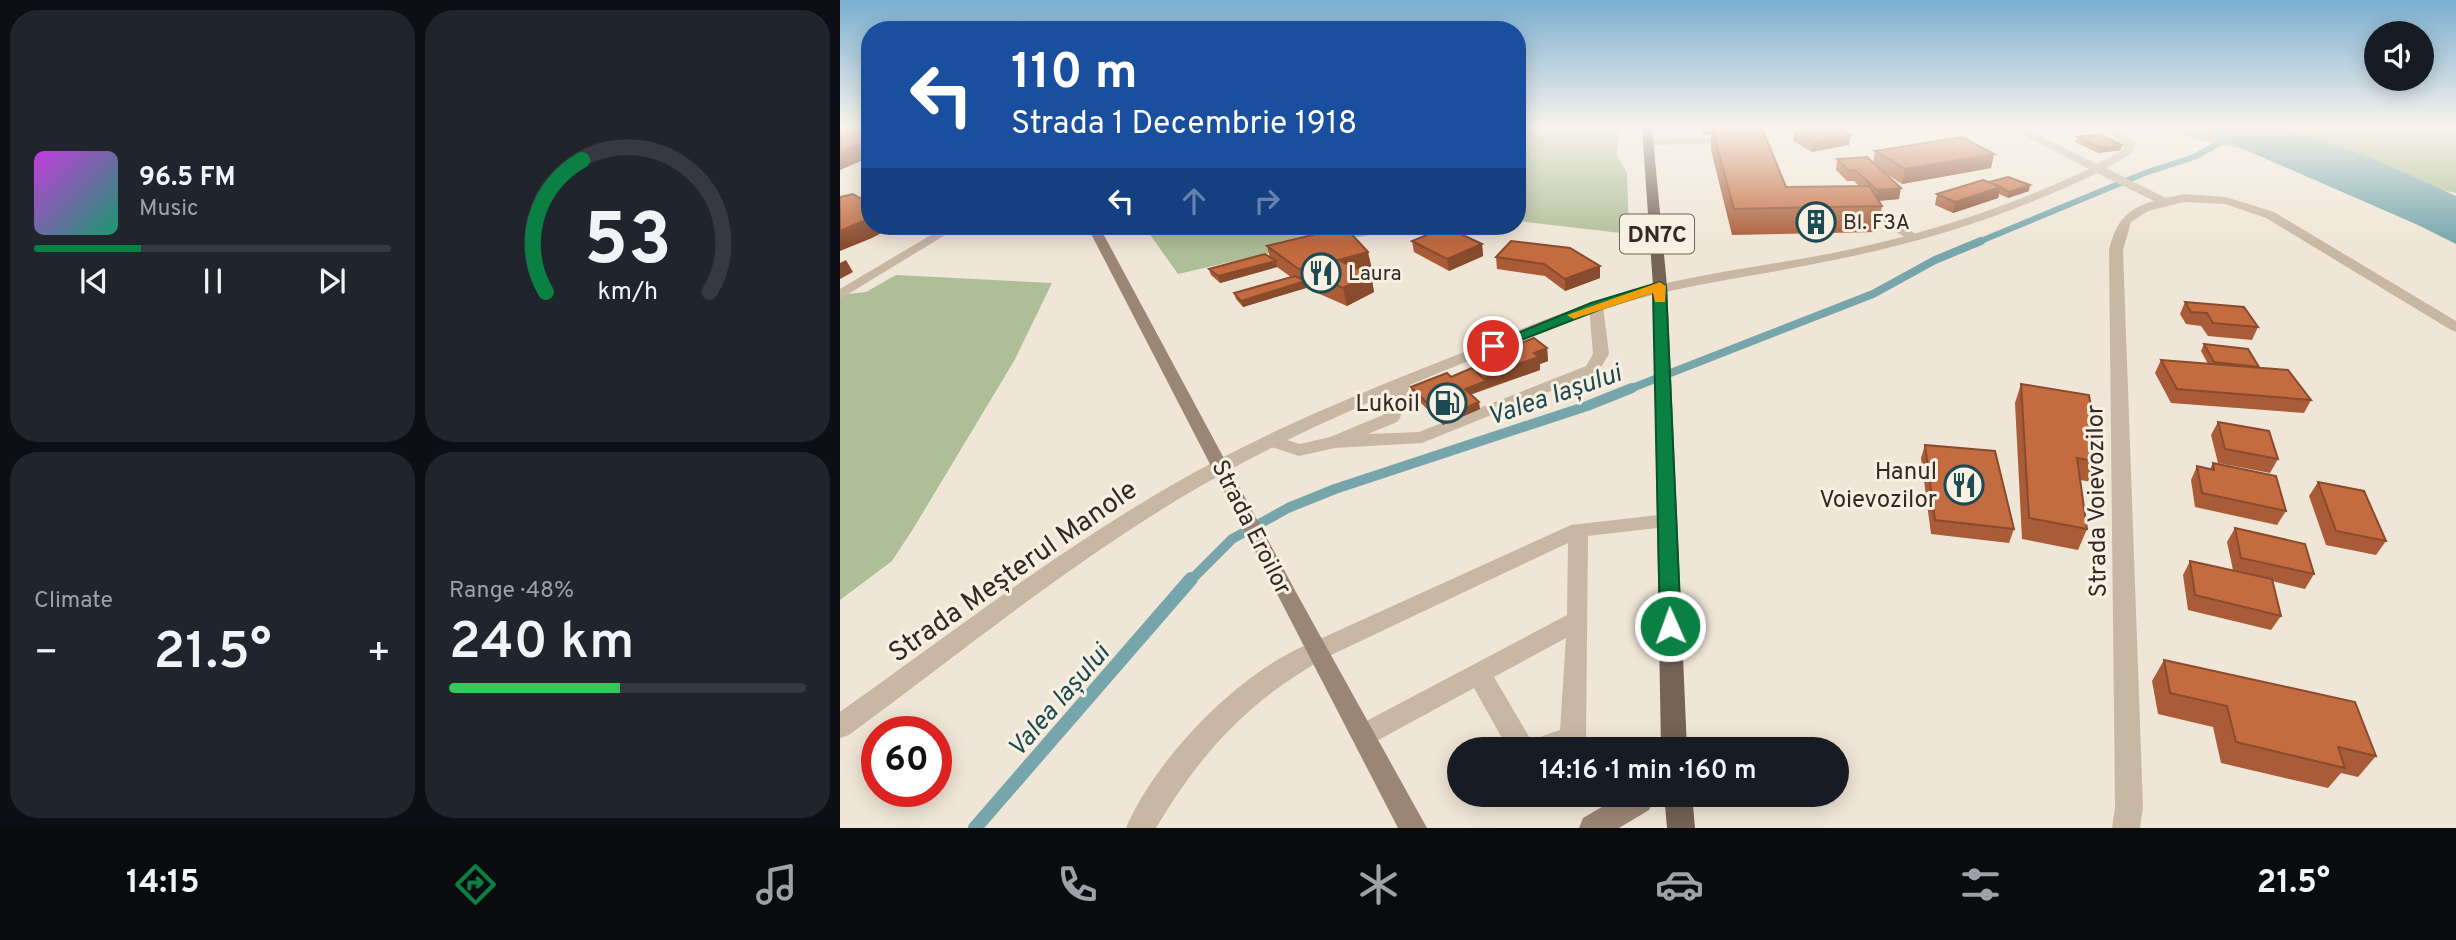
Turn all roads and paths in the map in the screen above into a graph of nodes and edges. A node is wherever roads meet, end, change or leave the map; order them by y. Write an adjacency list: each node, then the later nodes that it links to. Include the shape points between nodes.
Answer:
1 (1651, 167): 9 (main road, DN7C)
2 (2093, 167): 3 (street)
3 (2096, 168): 5 (street); 8 (street, via 2017,204)
4 (1844, 199): 8 (street, via 1870,206)
5 (2165, 202): 12 (street, via 2184,198 2225,201 2270,215); 33 (street, Strada Voievozilor, via 2132,212 2122,223 2116,250)
6 (939, 235): 10 (street)
7 (1098, 235): 16 (main road, Strada Eroilor)
8 (1914, 237): 9 (street, via 1830,257)
9 (1660, 286): 11 (street, Strada Meșterul Manole); 17 (main road, DN7C)
10 (840, 295)
11 (1596, 306): 13 (street, Strada Meșterul Manole); 15 (street, via 1601,354 1592,369 1422,437)
12 (2456, 327)
13 (1403, 382): 14 (street, Strada Meșterul Manole); 15 (street, via 1391,418)
14 (1271, 441): 15 (street, via 1299,450); 16 (street, Strada Meșterul Manole)
15 (1335, 442)
16 (1221, 466): 20 (main road, Strada Eroilor); 22 (street, Strada Meșterul Manole, via 1071,561)
17 (1667, 521): 18 (street); 26 (main road, DN7C)
18 (1578, 530): 19 (street); 20 (street)
19 (1578, 620): 21 (street); 25 (street)
20 (1319, 650): 23 (main road, Strada Eroilor); 29 (street, via 1238,701 1206,732)
21 (1479, 674): 23 (street); 24 (street)
22 (840, 727)
23 (1364, 735): 30 (main road, Strada Eroilor)
24 (1514, 737)
25 (1573, 737)
26 (1674, 737)
27 (1630, 807): 31 (main road)
28 (1679, 807): 32 (main road)
29 (1140, 828)
30 (1413, 828)
31 (1593, 828)
32 (1681, 828)
33 (2126, 828)

